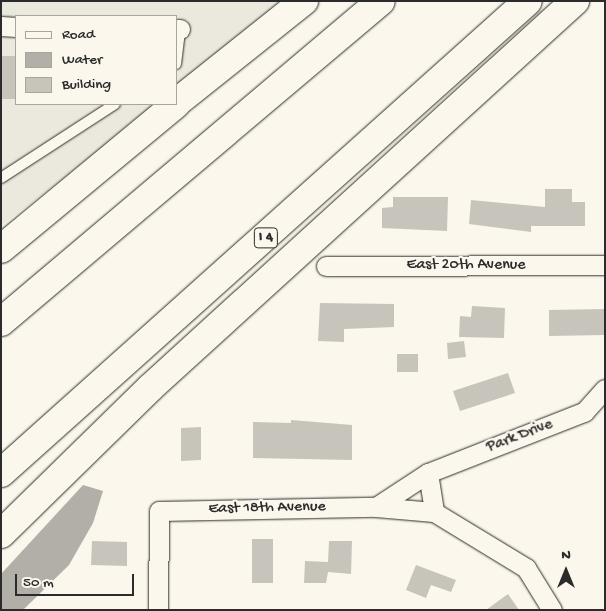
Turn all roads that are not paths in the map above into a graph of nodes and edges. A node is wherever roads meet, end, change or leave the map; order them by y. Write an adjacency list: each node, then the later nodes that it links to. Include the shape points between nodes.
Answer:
1 (304, 1): 7 (highway)
2 (381, 1): 14 (highway)
3 (528, 1): 16 (highway, I 4)
4 (575, 1): 20 (highway, via 164,375)
5 (1, 26): 6 (street)
6 (15, 26)
7 (178, 102)
8 (113, 105): 10 (lane)
9 (175, 105): 11 (highway)
10 (1, 178)
11 (1, 249)
12 (605, 265): 13 (street, East 20th Avenue)
13 (326, 266)
14 (1, 322)
15 (605, 389): 17 (street, Park Drive, via 584,412)
16 (1, 473)
17 (428, 473): 18 (street, Park Drive); 19 (street)
18 (376, 507): 19 (street); 21 (street, East 18th Avenue, via 159,511)
19 (434, 512): 22 (street, via 526,568)
20 (1, 534)
21 (158, 610)
22 (552, 610)

